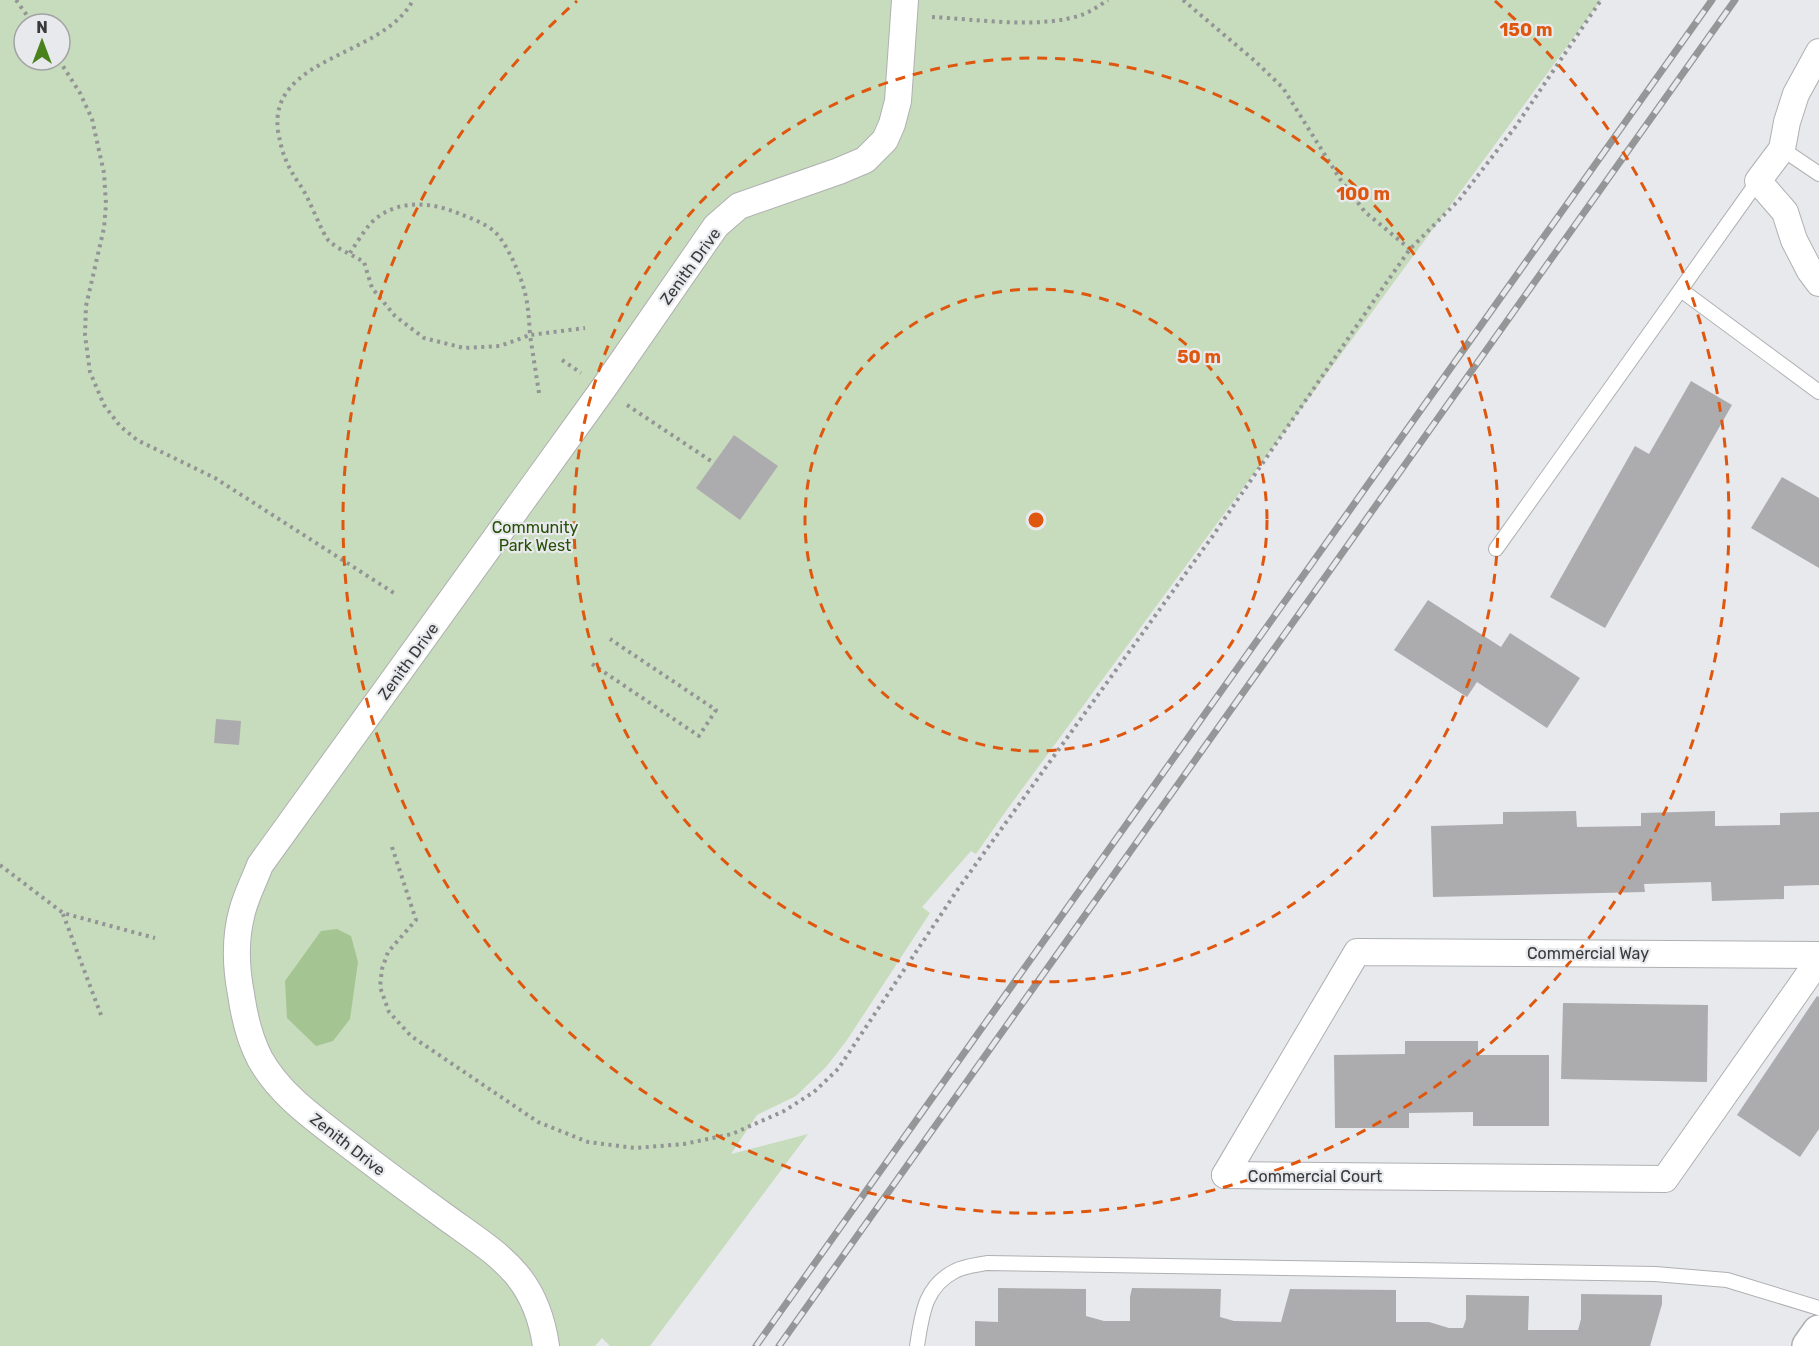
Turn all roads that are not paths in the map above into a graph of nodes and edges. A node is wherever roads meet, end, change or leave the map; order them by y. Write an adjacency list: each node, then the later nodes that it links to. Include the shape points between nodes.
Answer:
1 (904, 8): 15 (street, Zenith Drive, via 898,101 885,140 865,160 739,206 716,226 260,865 242,912 237,945 238,979 243,1009 260,1059 302,1108 504,1259 526,1286 539,1312)
2 (1819, 52): 3 (street, via 1796,94)
3 (1782, 149): 4 (lane); 5 (street)
4 (1819, 174)
5 (1758, 181): 6 (street, via 1785,212 1794,240); 7 (lane)
6 (1819, 283)
7 (1681, 290): 8 (lane); 9 (lane)
8 (1819, 392)
9 (1496, 549)
10 (1357, 952): 11 (street, Commercial Way); 12 (street, Commercial Court, via 1225,1175 1665,1179)
11 (1819, 955)
12 (1819, 960)
13 (1819, 1308): 16 (lane, via 1727,1280 1655,1274 987,1263 956,1270 937,1283 922,1309)
14 (1819, 1332): 17 (main road)
15 (546, 1346)
16 (917, 1346)
17 (1809, 1346)

